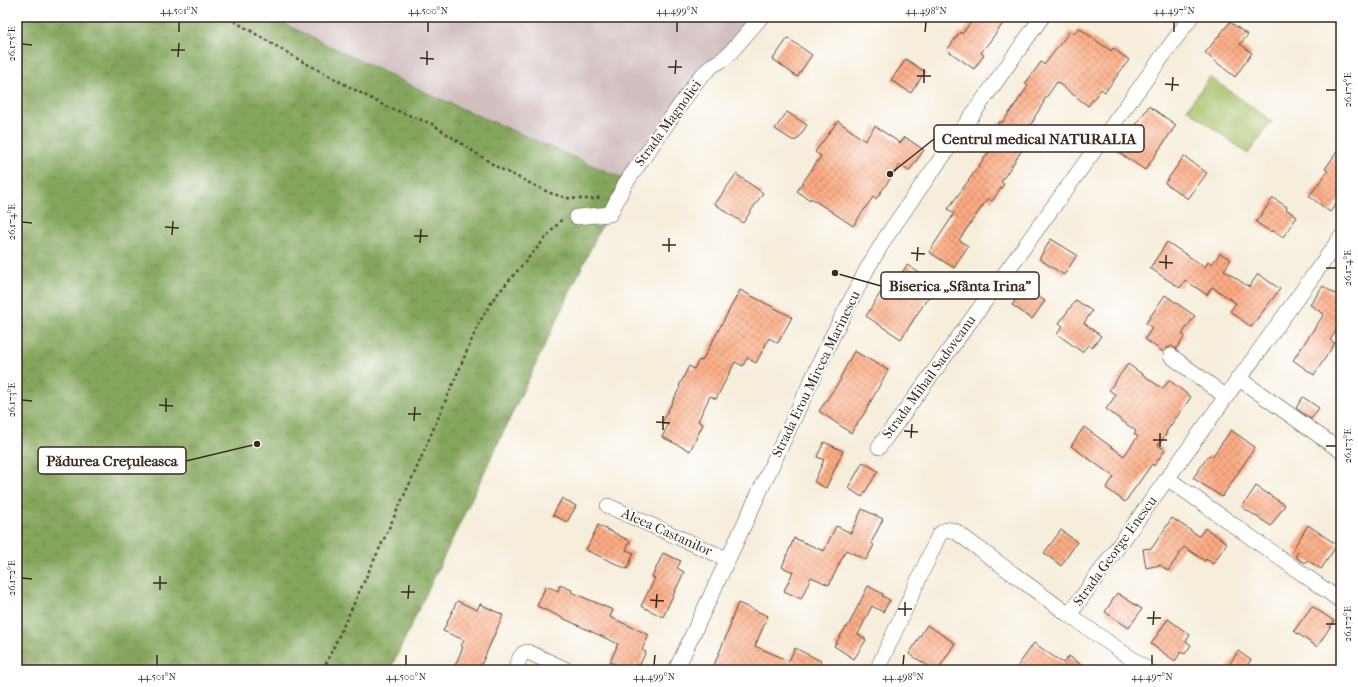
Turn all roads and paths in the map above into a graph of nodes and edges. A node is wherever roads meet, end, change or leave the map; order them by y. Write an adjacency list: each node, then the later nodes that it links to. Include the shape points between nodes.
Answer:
1 (223, 17): 6 (path, via 385,106 432,124 498,167 550,192)
2 (761, 17): 5 (street, Strada Magnoliei, via 730,53 699,78)
3 (1042, 17): 16 (street, Strada Erou Mircea Marinescu, via 913,198 867,269 830,339)
4 (1191, 17): 12 (street, Strada Mihail Sadoveanu)
5 (625, 184): 6 (path, via 606,195); 7 (street, Strada Magnoliei, via 610,214)
6 (581, 200): 7 (path)
7 (572, 213): 19 (path, via 494,298 479,323 415,472)
8 (1341, 237): 10 (street, Strada George Enescu)
9 (1171, 356): 11 (street)
10 (1238, 378): 11 (street, Strada George Enescu); 13 (street)
11 (1225, 396): 14 (street, Strada George Enescu)
12 (879, 447)
13 (1341, 451)
14 (1168, 478): 17 (street); 18 (street, Strada George Enescu)
15 (608, 506): 16 (street, Aleea Castanilor)
16 (727, 559): 22 (street, Strada Erou Mircea Marinescu)
17 (1341, 601)
18 (1069, 615): 23 (street, Strada George Enescu, via 955,531 944,530 939,535); 24 (street)
19 (323, 670)
20 (515, 670): 21 (street, via 525,652)
21 (567, 670)
22 (676, 670)
23 (876, 670)
24 (1148, 670)

